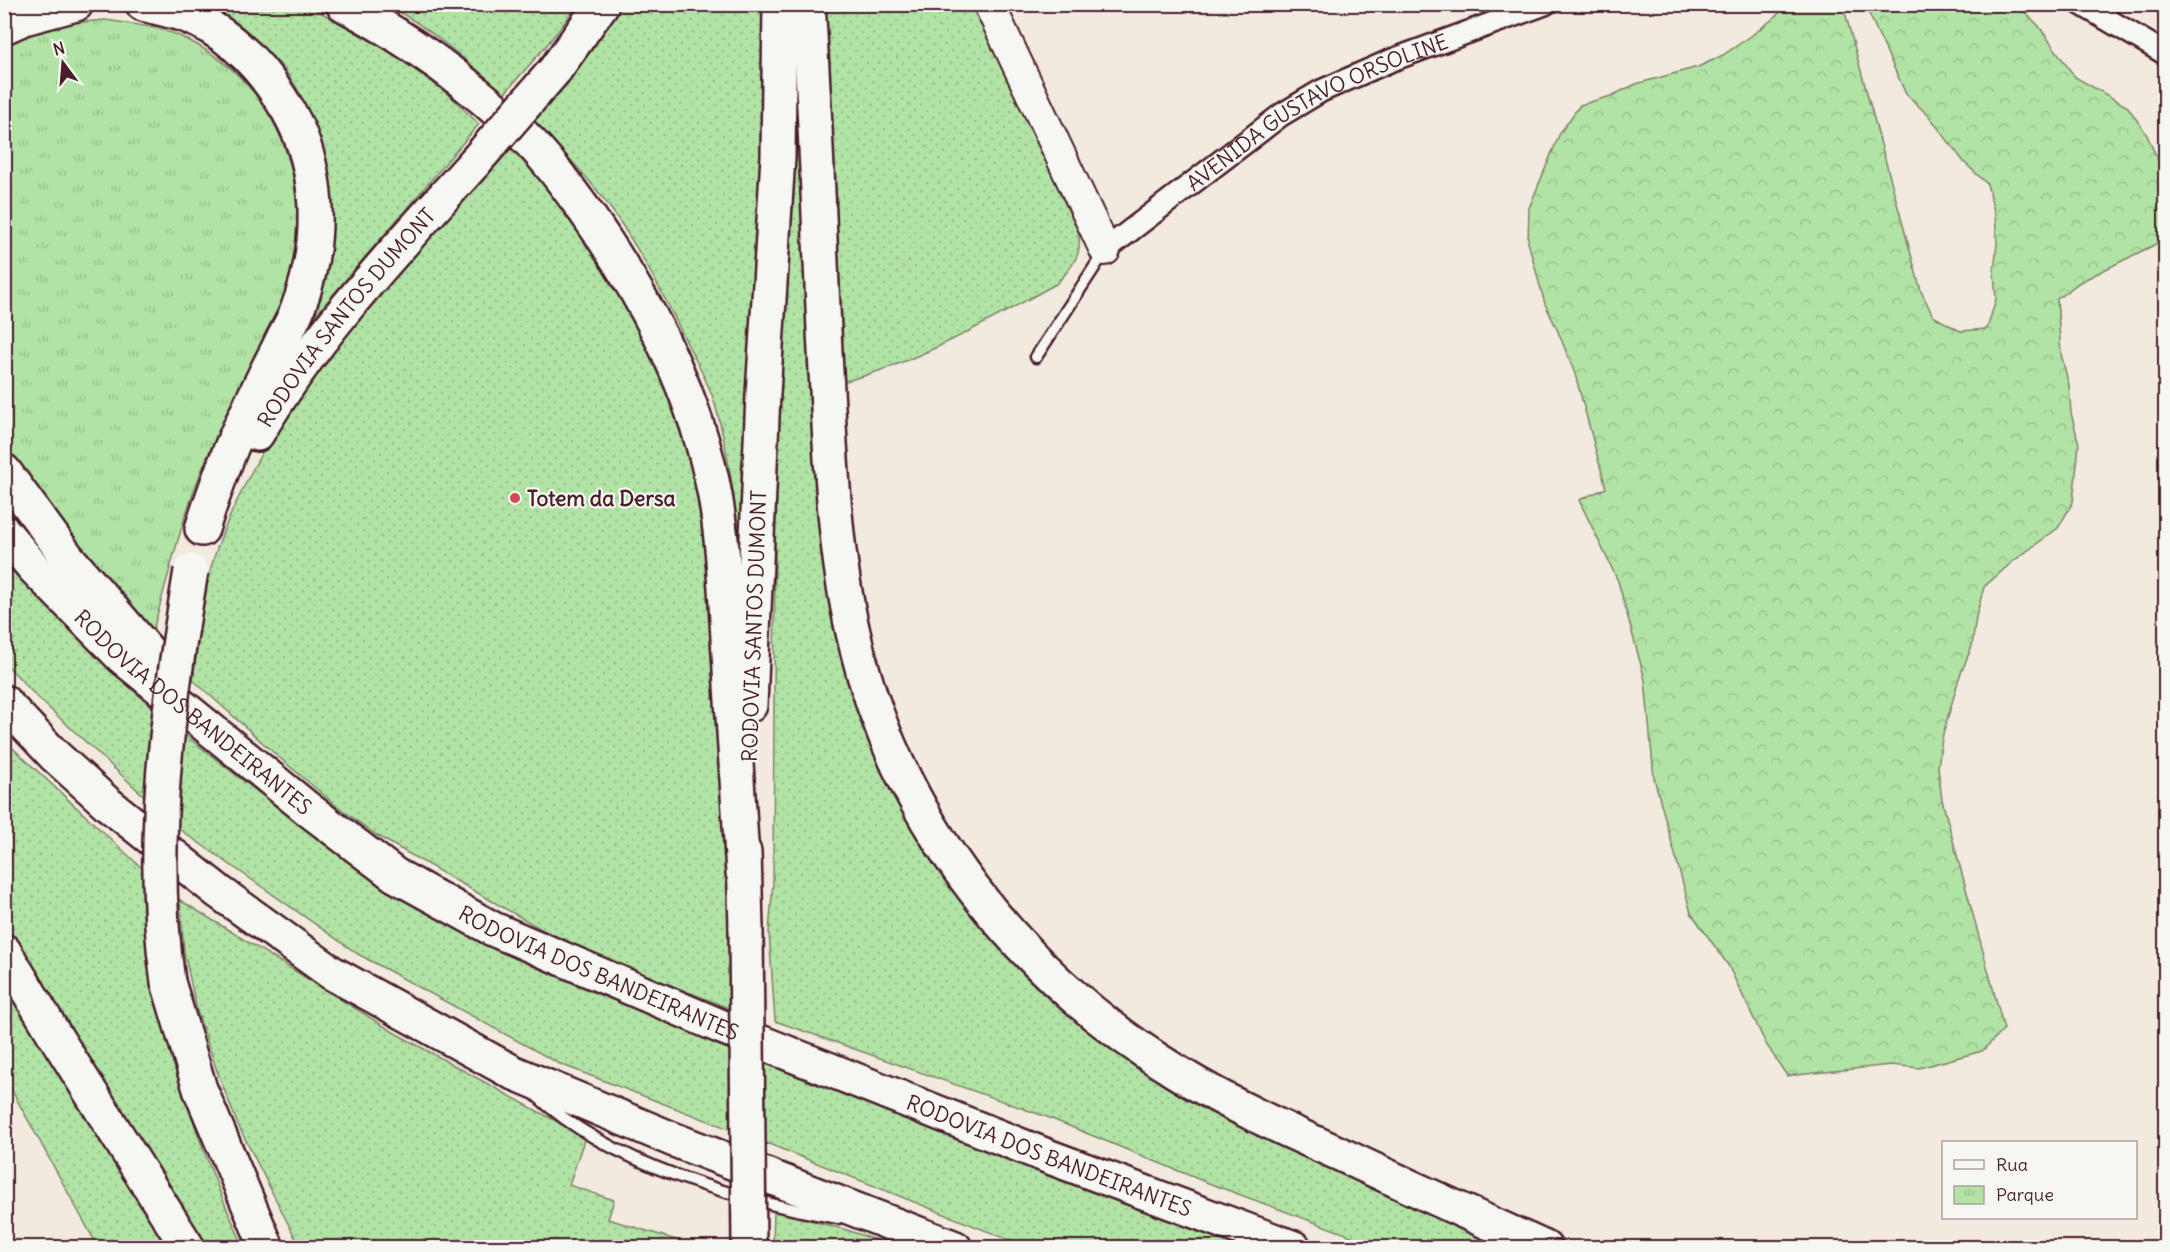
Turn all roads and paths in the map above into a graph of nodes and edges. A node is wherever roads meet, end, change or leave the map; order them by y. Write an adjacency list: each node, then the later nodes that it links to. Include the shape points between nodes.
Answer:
1 (76, 4): 10 (highway)
2 (143, 4): 15 (highway, via 188,16 219,34 243,50 269,80 293,117 307,152 316,204 312,257 298,308 223,466)
3 (343, 4): 19 (highway, via 431,58 525,136 559,175 630,277 668,351 693,408 711,478 723,563)
4 (602, 4): 15 (highway, RODOVIA SANTOS DUMONT, bridge, via 555,70 321,341 277,401)
5 (780, 4): 19 (highway, RODOVIA SANTOS DUMONT, via 778,157)
6 (808, 4): 28 (highway, via 839,562 856,648 871,695 903,775 926,818 976,894 1015,940 1082,1004 1123,1036 1174,1071 1243,1110)
7 (989, 4): 12 (street)
8 (1545, 4): 12 (street, AVENIDA GUSTAVO ORSOLINE, via 1321,90)
9 (2081, 4): 11 (street)
10 (4, 27)
11 (2166, 54)
12 (1105, 250): 13 (lane)
13 (1036, 357)
14 (4, 471): 18 (highway, via 67,557)
15 (202, 529): 21 (highway, RODOVIA SANTOS DUMONT, bridge, via 173,676 159,825 159,888 168,982 200,1089)
16 (4, 532): 18 (highway, RODOVIA DOS BANDEIRANTES, via 122,657)
17 (4, 702): 26 (highway, via 108,804 219,892 332,973 512,1072 672,1139)
18 (228, 744): 27 (highway, RODOVIA DOS BANDEIRANTES, via 395,875 493,929 722,1027 1047,1156)
19 (743, 873): 25 (highway, RODOVIA SANTOS DUMONT, bridge)
20 (4, 951): 22 (highway)
21 (238, 1179): 23 (highway); 24 (highway)
22 (188, 1248)
23 (267, 1248)
24 (278, 1248)
25 (749, 1248)
26 (955, 1248)
27 (1294, 1248)
28 (1545, 1248)

